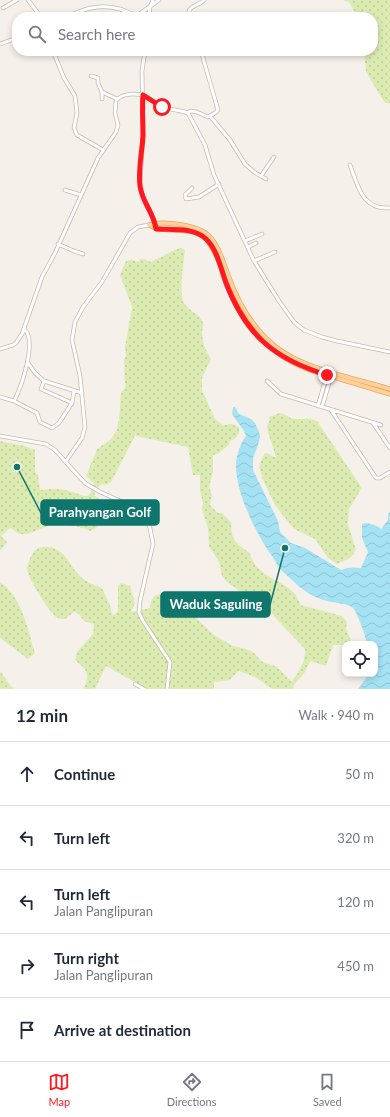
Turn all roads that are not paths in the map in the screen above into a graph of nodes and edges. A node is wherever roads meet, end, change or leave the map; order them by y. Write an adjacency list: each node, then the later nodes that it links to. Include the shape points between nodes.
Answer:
1 (17, 0): 7 (street)
2 (28, 0): 8 (street)
3 (153, 0): 6 (street)
4 (159, 0): 6 (street)
5 (204, 0): 13 (street, via 189,9)
6 (150, 7): 11 (street); 12 (street)
7 (3, 8)
8 (37, 12)
9 (78, 12): 10 (street, via 101,7)
10 (126, 12)
11 (142, 12)
12 (150, 12)
13 (189, 12)
14 (12, 40): 15 (street)
15 (0, 44)
16 (55, 56): 26 (street, via 75,96 78,109 74,126 77,135)
17 (144, 56): 21 (street)
18 (202, 56): 25 (street, via 217,109)
19 (91, 76): 20 (street, via 98,78)
20 (102, 92): 22 (street); 23 (street)
21 (143, 95): 22 (street, via 125,95); 24 (street, via 158,105); 36 (street, via 140,184 143,198)
22 (117, 99): 26 (street, via 117,129)
23 (102, 100)
24 (188, 113): 25 (street, via 193,111); 31 (street, via 205,145)
25 (210, 116): 29 (street, via 230,140 245,164)
26 (103, 150): 34 (street)
27 (274, 157): 29 (street)
28 (350, 165): 35 (street, via 361,194 367,201 377,207)
29 (261, 176): 30 (street)
30 (266, 178)
31 (219, 184): 32 (street, via 199,197 188,199 185,195); 40 (street)
32 (192, 188)
33 (65, 190): 34 (street)
34 (81, 195): 41 (street)
35 (390, 208)
36 (155, 222): 37 (main road); 38 (street); 47 (main road, via 191,226 210,237 216,246)
37 (149, 225): 38 (main road); 58 (street, via 138,227 130,233 75,322 72,340)
38 (156, 229): 47 (main road, via 193,232 206,238)
39 (262, 234): 40 (street)
40 (245, 241): 43 (street)
41 (58, 244): 45 (street); 48 (street, via 38,286)
42 (256, 244): 43 (street)
43 (248, 247): 46 (street)
44 (275, 252): 46 (street)
45 (83, 254)
46 (254, 260): 50 (street, via 279,301 300,328 337,341)
47 (231, 289): 52 (main road, via 247,324 273,350 294,364); 55 (main road, via 252,322 270,342 286,354 305,364)
48 (24, 329): 49 (street, via 16,343); 51 (street, via 29,338)
49 (0, 349)
50 (390, 352)
51 (28, 363): 53 (street); 61 (street)
52 (329, 375): 55 (main road); 63 (street)
53 (44, 381): 57 (street); 62 (street, via 42,389)
54 (267, 381): 63 (street, via 281,394)
55 (376, 387): 56 (main road); 59 (main road)
56 (390, 389)
57 (74, 391): 58 (street); 62 (street)
58 (82, 394): 69 (street, via 85,427 82,438)
59 (390, 394)
60 (0, 397): 61 (street)
61 (14, 401): 62 (street, via 37,413 40,422 52,428 60,422)
62 (72, 403)
63 (320, 407): 64 (street)
64 (331, 410): 65 (street); 70 (street, via 376,478)
65 (373, 422): 66 (street); 68 (street)
66 (381, 425)
67 (0, 436): 69 (street, via 46,444)
68 (390, 448)
69 (66, 461): 73 (street, via 85,482 100,492 136,508 148,522 152,544 139,613 170,662)
70 (390, 472)
71 (135, 684): 72 (street)
72 (144, 689)
73 (167, 689)

